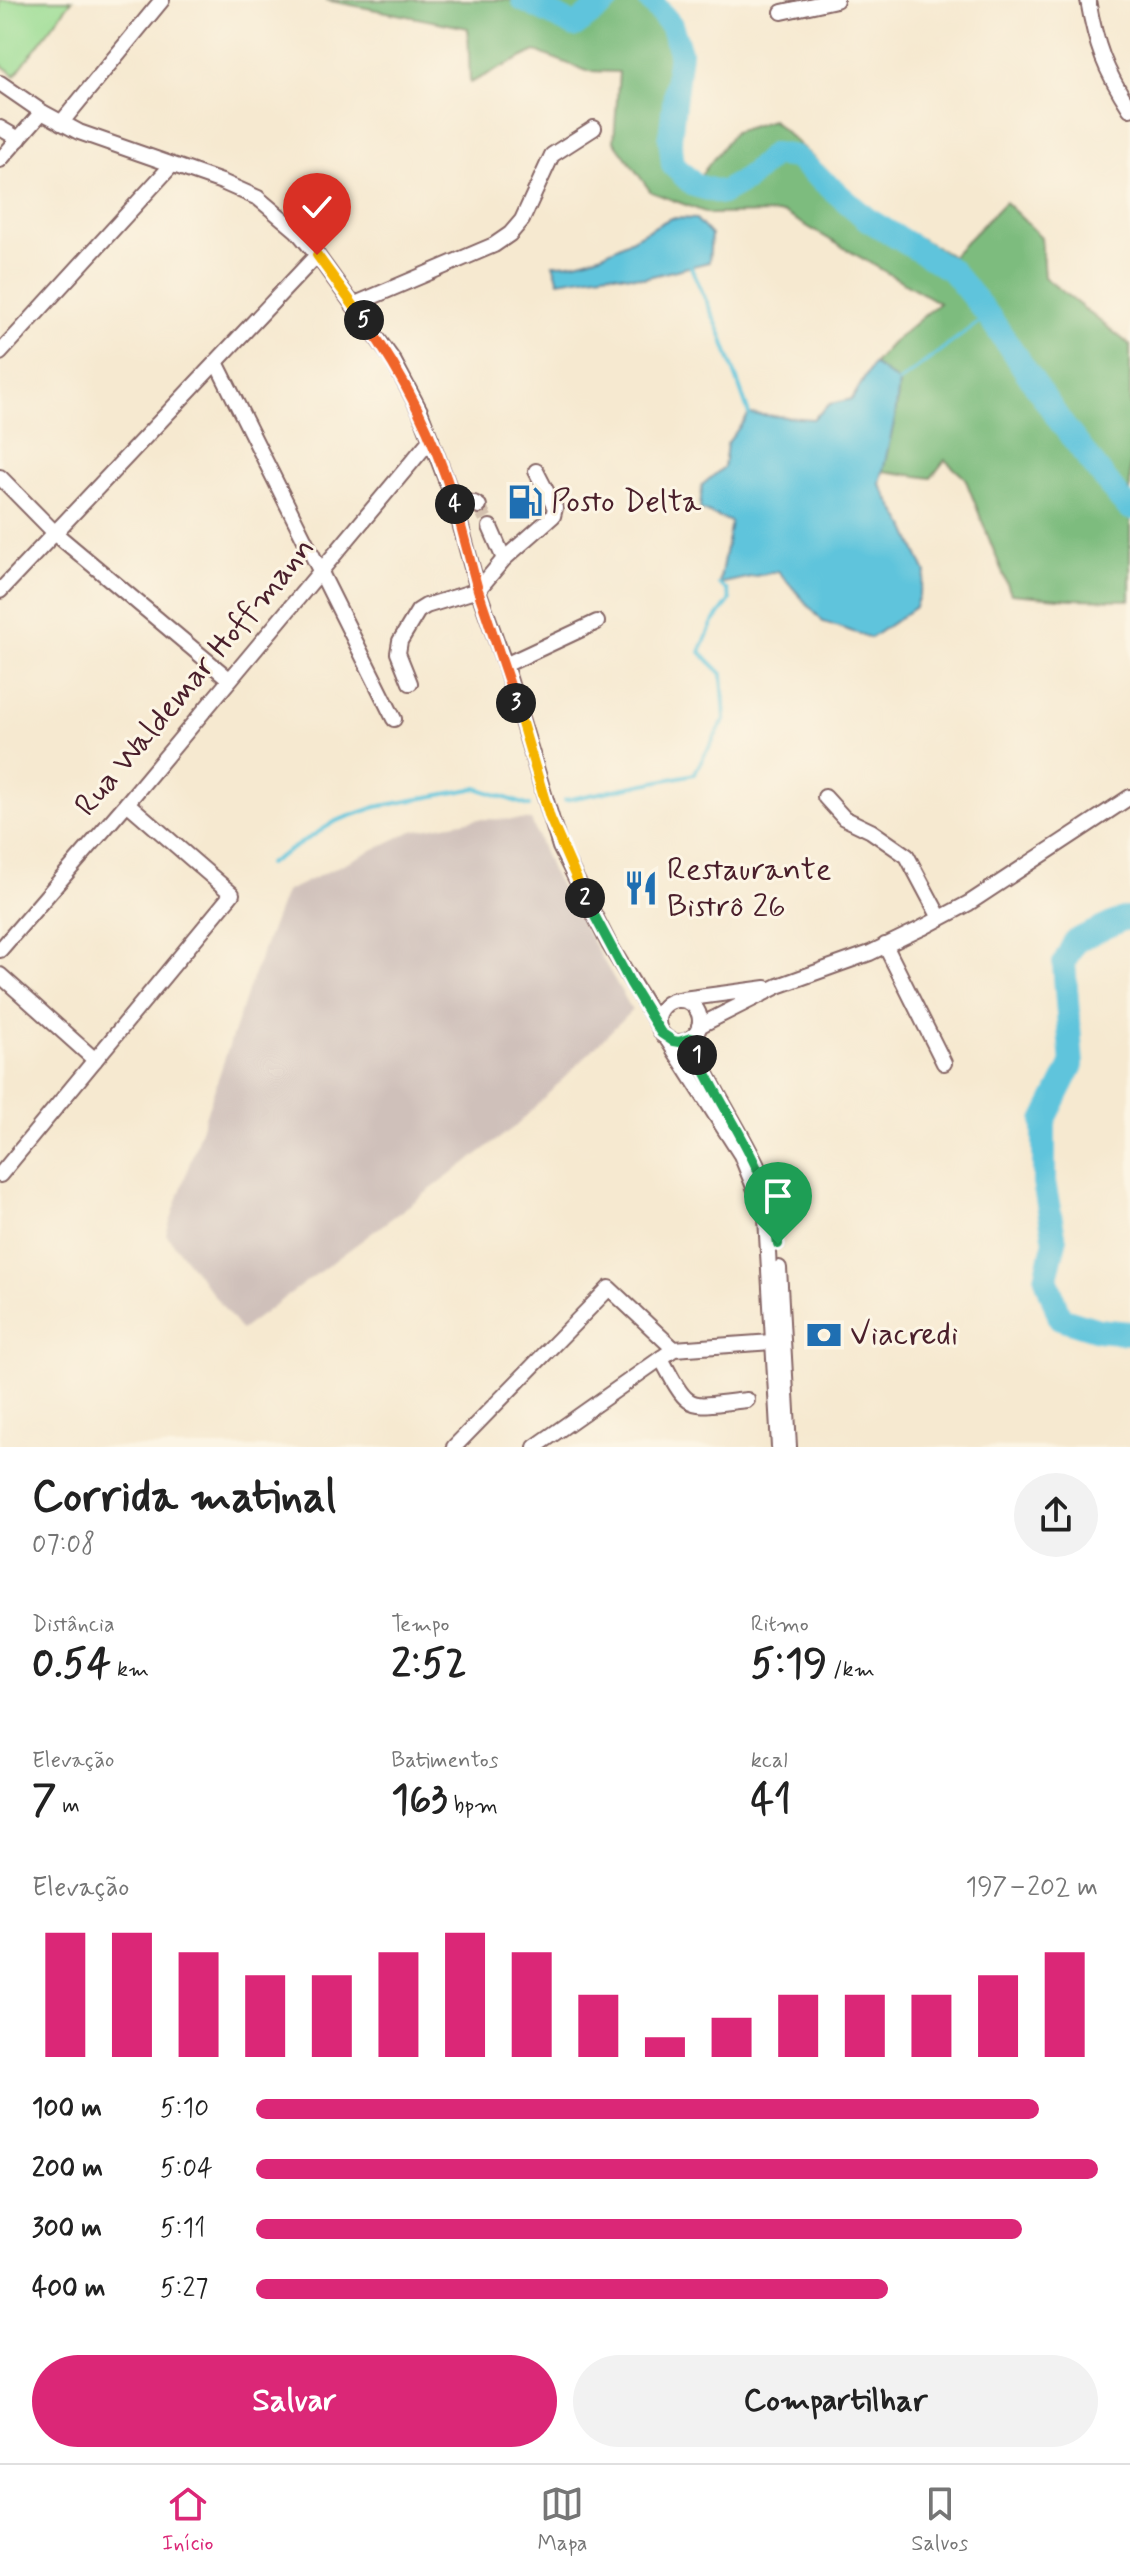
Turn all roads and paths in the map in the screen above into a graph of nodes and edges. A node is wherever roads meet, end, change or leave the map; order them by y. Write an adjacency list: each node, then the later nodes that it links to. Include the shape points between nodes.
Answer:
1 (162, 0): 8 (street)
2 (836, 0): 4 (street)
3 (1088, 0): 6 (street, via 1100,56)
4 (782, 12)
5 (0, 83): 7 (street)
6 (1130, 109)
7 (42, 112): 8 (street); 11 (street)
8 (61, 123): 13 (street)
9 (0, 128): 11 (street)
10 (594, 128): 15 (street, via 552,155 522,220 510,234)
11 (19, 139): 12 (street)
12 (0, 160)
13 (172, 165): 14 (street, via 258,198); 16 (street)
14 (317, 255): 15 (street); 17 (street)
15 (353, 305): 18 (street, via 407,384)
16 (0, 353)
17 (216, 362): 24 (street); 26 (street)
18 (431, 439): 21 (street); 26 (street, Rua Waldemar Hoffmann)
19 (536, 471): 25 (street, via 555,511)
20 (0, 477): 24 (street)
21 (454, 501): 22 (street); 27 (street)
22 (479, 506)
23 (490, 527): 25 (street)
24 (56, 534): 28 (street); 31 (street)
25 (504, 559): 27 (street)
26 (321, 569): 31 (street, Rua Waldemar Hoffmann); 33 (street)
27 (478, 590): 30 (street); 32 (street, via 418,611 398,653)
28 (0, 591)
29 (597, 622): 30 (street)
30 (505, 665): 41 (street, via 560,847)
31 (229, 679): 36 (street, Rua Waldemar Hoffmann)
32 (410, 683)
33 (394, 719)
34 (825, 797): 37 (street, via 844,818 907,856)
35 (1130, 797): 37 (street)
36 (127, 803): 39 (street, Rua Waldemar Hoffmann); 48 (street, via 232,894)
37 (940, 918): 38 (street)
38 (885, 945): 42 (street); 49 (street)
39 (0, 950)
40 (0, 975): 48 (street)
41 (631, 984): 44 (street); 45 (street)
42 (778, 986): 43 (street); 46 (street)
43 (682, 999): 44 (street); 46 (street, via 698,1012)
44 (666, 1003): 45 (street)
45 (658, 1025): 47 (street)
46 (695, 1032): 47 (street, via 679,1042); 58 (street, via 711,1086 759,1169 775,1216)
47 (667, 1039): 51 (street, via 741,1155 759,1195 769,1249)
48 (95, 1060): 50 (street)
49 (944, 1063)
50 (0, 1175)
51 (772, 1342): 52 (street); 57 (street)
52 (674, 1349): 53 (street); 55 (street, via 609,1288)
53 (661, 1358): 54 (street, via 682,1397 694,1405); 56 (street)
54 (747, 1400)
55 (454, 1447)
56 (535, 1447)
57 (779, 1447)
58 (789, 1447)

